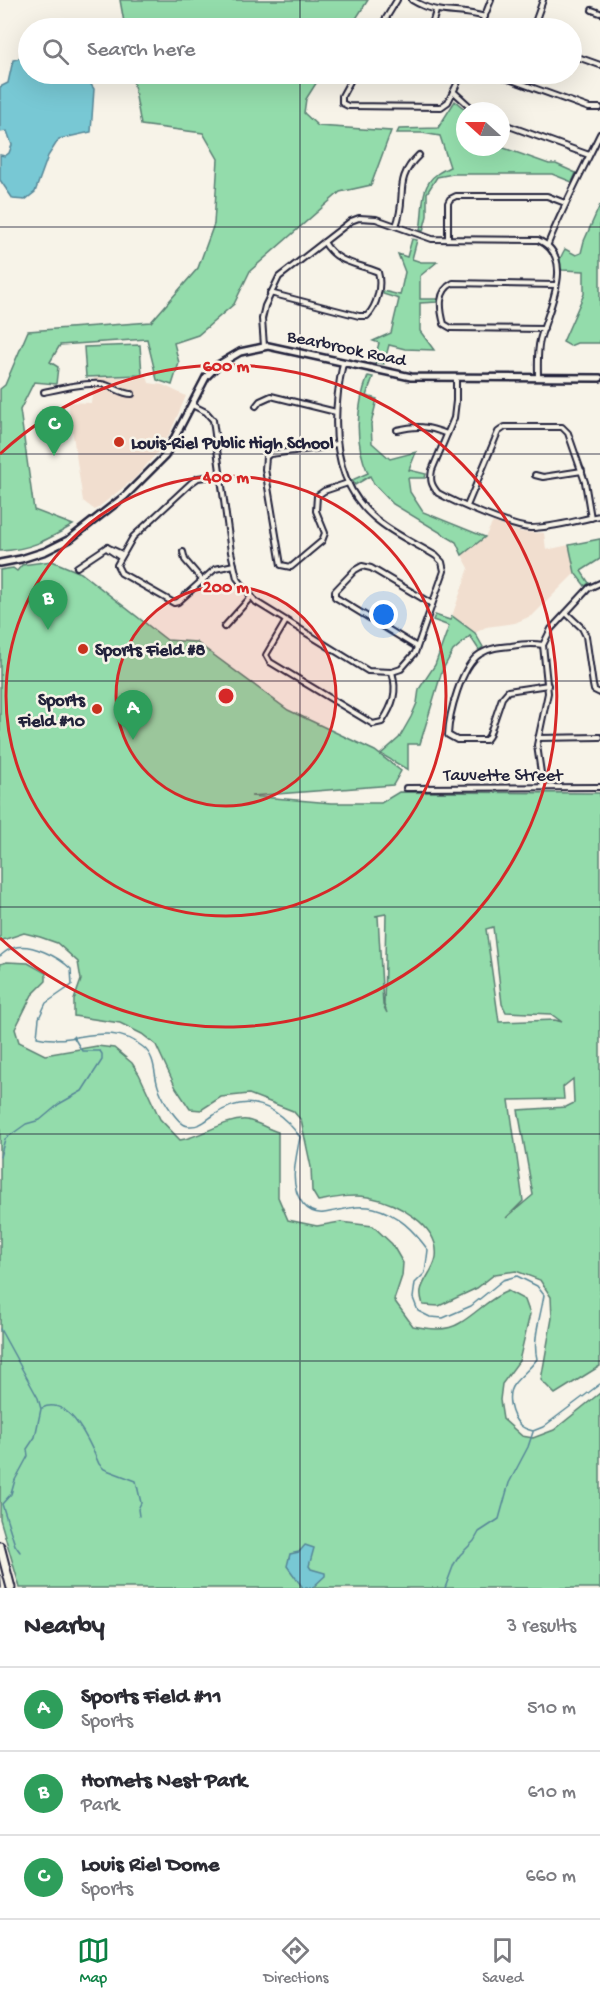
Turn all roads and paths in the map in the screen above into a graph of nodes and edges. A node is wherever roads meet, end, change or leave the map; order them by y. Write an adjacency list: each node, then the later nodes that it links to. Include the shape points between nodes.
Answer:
1 (397, 0): 9 (street)
2 (412, 0): 6 (street)
3 (491, 0): 8 (street)
4 (543, 0): 11 (street)
5 (592, 10): 7 (street)
6 (436, 11): 8 (street, via 469,12); 10 (street)
7 (600, 13)
8 (484, 17)
9 (386, 18)
10 (434, 18)
11 (537, 18)
12 (582, 59): 13 (street)
13 (600, 65)
14 (349, 84): 17 (street, via 342,96 342,103 348,106 441,107)
15 (458, 84): 17 (street)
16 (523, 84): 19 (street, via 589,108)
17 (454, 92): 18 (street)
18 (465, 102)
19 (600, 108)
20 (510, 126): 23 (street)
21 (600, 134): 23 (street)
22 (419, 155): 25 (street, via 405,172 402,210)
23 (590, 155): 24 (street)
24 (566, 203): 26 (street, via 547,196 456,196 448,203); 28 (street)
25 (396, 226): 26 (street, via 432,239); 27 (street, via 359,218)
26 (448, 239): 28 (street, via 538,240)
27 (324, 242): 30 (street, via 279,277); 30 (street, via 339,259 378,272 374,308 367,316)
28 (548, 244): 29 (street, via 556,256)
29 (556, 285): 31 (street); 31 (street, via 453,283 441,293 444,324 451,328)
30 (270, 293): 32 (street, via 262,319)
31 (544, 329): 35 (street)
32 (264, 346): 33 (street, Bearbrook Road); 39 (street, Bearbrook Road, via 240,352 218,365 201,384)
33 (343, 363): 34 (street, Bearbrook Road, via 403,376); 41 (street)
34 (456, 377): 35 (street, Bearbrook Road); 43 (street, via 455,409)
35 (538, 377): 36 (street, Bearbrook Road)
36 (600, 378)
37 (44, 392): 38 (street, via 100,384)
38 (132, 394)
39 (192, 405): 46 (street, via 213,420); 54 (street, Bearbrook Road, via 165,456 107,511 46,551)
40 (256, 406): 41 (street, via 271,396)
41 (336, 412): 44 (street)
42 (397, 430): 43 (street, via 428,426)
43 (447, 434): 49 (street, via 432,470 432,487)
44 (336, 444): 48 (street); 48 (street, via 266,457 281,566 291,567 322,541 325,533 316,511 317,496)
45 (582, 471): 47 (street); 49 (street, via 562,427 505,427 494,439); 51 (street)
46 (220, 475): 53 (street, via 191,483 133,537); 55 (street)
47 (535, 475)
48 (348, 483): 60 (street, via 361,505 380,523 442,562 444,571)
49 (467, 506): 51 (street, via 525,527)
50 (600, 516): 51 (street)
51 (591, 518)
52 (183, 552): 57 (street, via 185,560)
53 (121, 555): 56 (street, via 107,547); 57 (street, via 118,570 174,603)
54 (0, 563)
55 (234, 565): 57 (street, via 215,569); 59 (street, via 240,583)
56 (77, 567)
57 (203, 580)
58 (600, 583): 61 (street)
59 (251, 597): 62 (street); 63 (street)
60 (432, 604): 65 (street); 65 (street, via 362,566 334,591 335,597)
61 (566, 613): 64 (street); 68 (street, via 586,636 592,685)
62 (286, 621): 66 (street, via 368,670); 66 (street, via 266,655 270,662 373,724 382,722 393,704)
63 (224, 627)
64 (543, 645): 67 (street); 67 (street, via 493,648 478,655 464,675 448,735 458,740 486,740 508,691)
65 (417, 646): 66 (street, via 409,662)
66 (393, 672)
67 (548, 685): 70 (street)
68 (600, 693)
69 (600, 737): 70 (street)
70 (537, 738): 71 (street)
71 (543, 787): 72 (street, Tauvette Street); 73 (street, Tauvette Street)
72 (600, 787)
73 (406, 788)
74 (0, 1546): 75 (highway)
75 (11, 1588)

